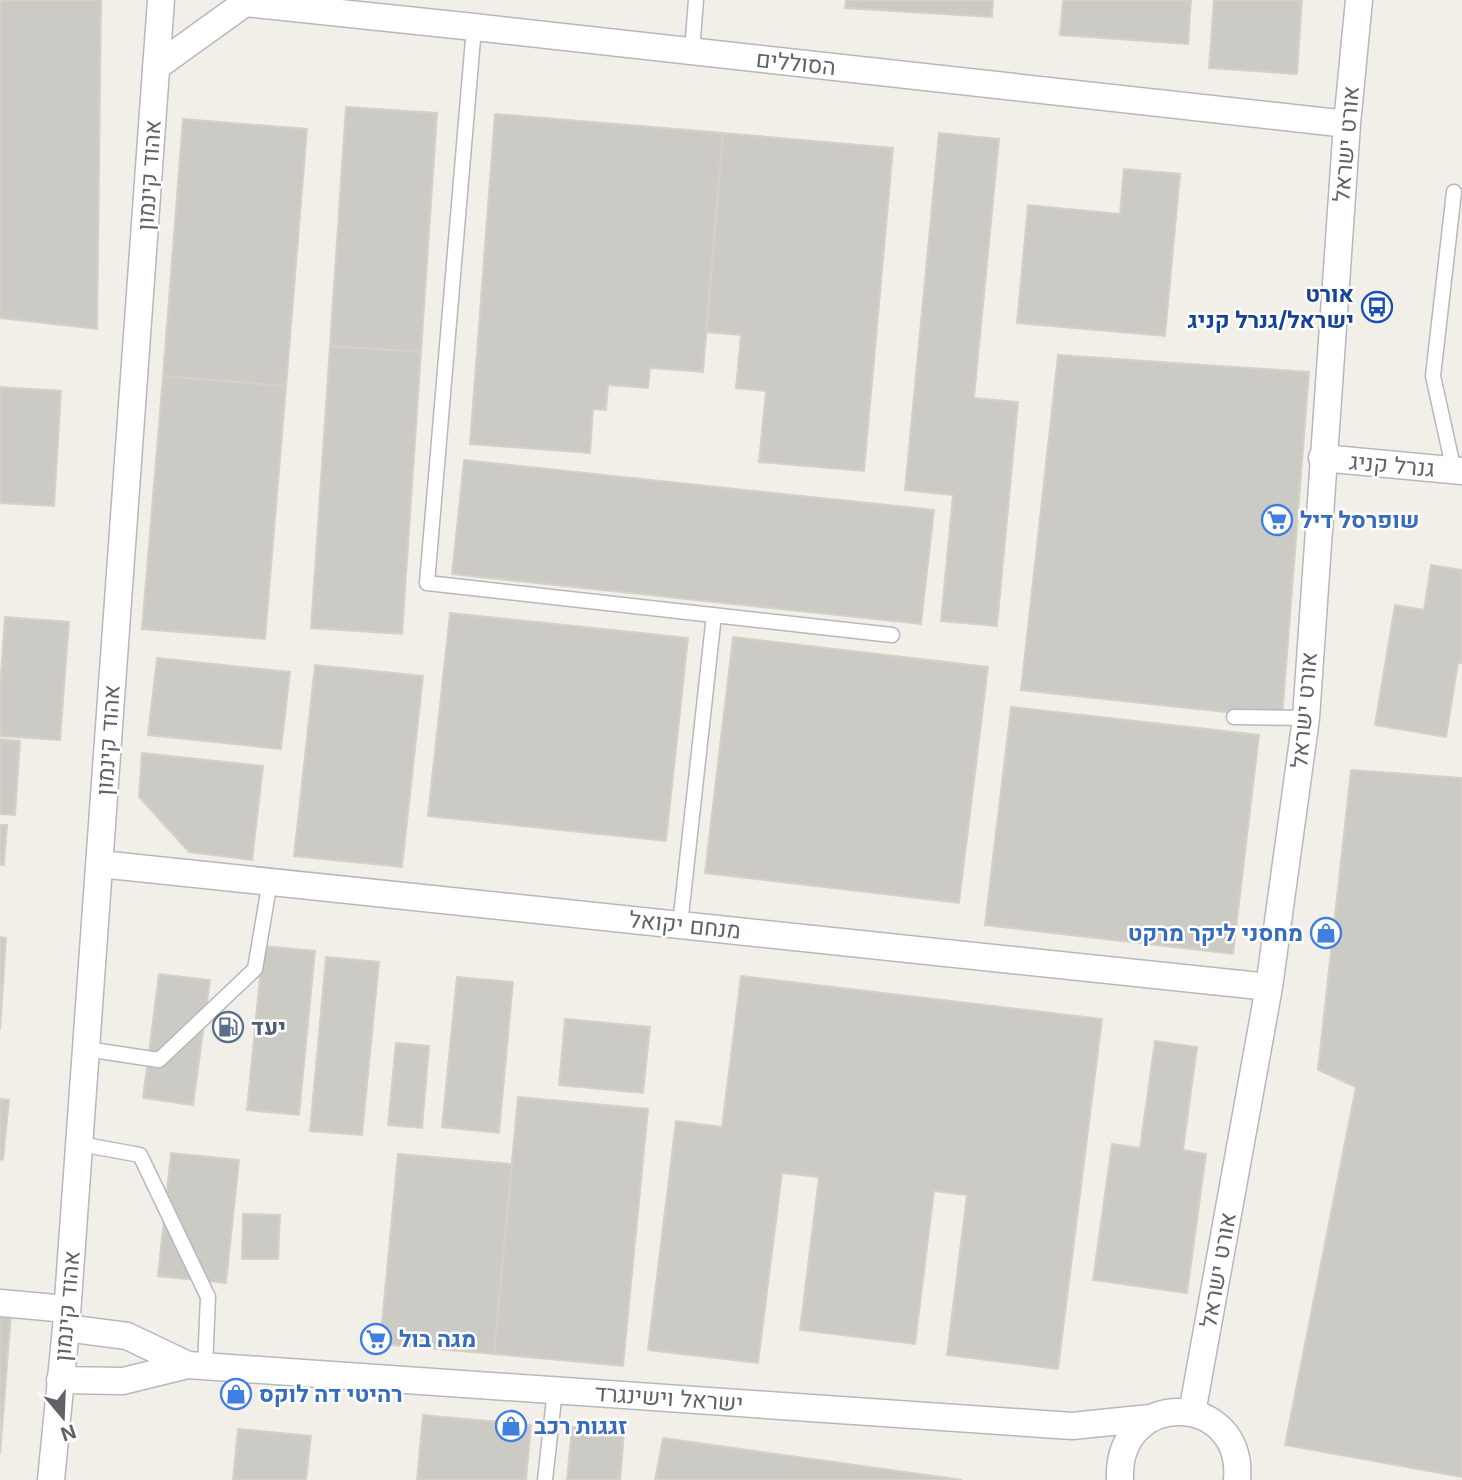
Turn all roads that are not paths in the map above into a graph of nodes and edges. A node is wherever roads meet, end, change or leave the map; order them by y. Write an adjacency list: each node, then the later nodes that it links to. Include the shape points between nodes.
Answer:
1 (161, 0): 7 (street, אהוד קינמון)
2 (696, 0): 6 (lane)
3 (1359, 0): 8 (street, אורט ישראל)
4 (244, 2): 5 (street, הסוללים); 7 (street, הסוללים)
5 (474, 27): 6 (street, הסוללים); 12 (lane, via 427,583)
6 (692, 51): 8 (street, הסוללים)
7 (156, 68): 16 (street, אהוד קינמון)
8 (1347, 124): 10 (street, אורט ישראל)
9 (1454, 192): 11 (lane, via 1433,376)
10 (1322, 458): 11 (street, גנרל קניג); 15 (street, אורט ישראל)
11 (1458, 471)
12 (714, 615): 13 (lane); 18 (lane)
13 (892, 635)
14 (1234, 717): 15 (lane)
15 (1306, 718): 19 (street, אורט ישראל)
16 (100, 864): 17 (street, מנחם יקואל); 20 (street, אהוד קינמון)
17 (270, 881): 18 (street, מנחם יקואל); 20 (lane, via 254,969 159,1060)
18 (680, 925): 19 (street, מנחם יקואל)
19 (1269, 987): 27 (street, אורט ישראל)
20 (86, 1049): 21 (street, אהוד קינמון)
21 (80, 1144): 23 (street, אהוד קינמון); 24 (lane, via 139,1155 208,1297)
22 (0, 1303): 23 (street, ישראל וישינגרד)
23 (67, 1319): 24 (street, ישראל וישינגרד, via 127,1336); 25 (street, אהוד קינמון)
24 (196, 1366): 25 (street, ישראל וישינגרד, via 123,1381); 26 (street, ישראל וישינגרד)
25 (60, 1380): 29 (street, אהוד קינמון)
26 (555, 1390): 28 (street, ישראל וישינגרד, via 1072,1426); 30 (lane)
27 (1192, 1413): 28 (street, ישראל וישינגרד, via 1178,1411); 32 (street, via 1209,1419 1224,1432 1238,1466)
28 (1150, 1418): 31 (street, via 1125,1444)
29 (51, 1480)
30 (545, 1480)
31 (1120, 1480)
32 (1237, 1480)

